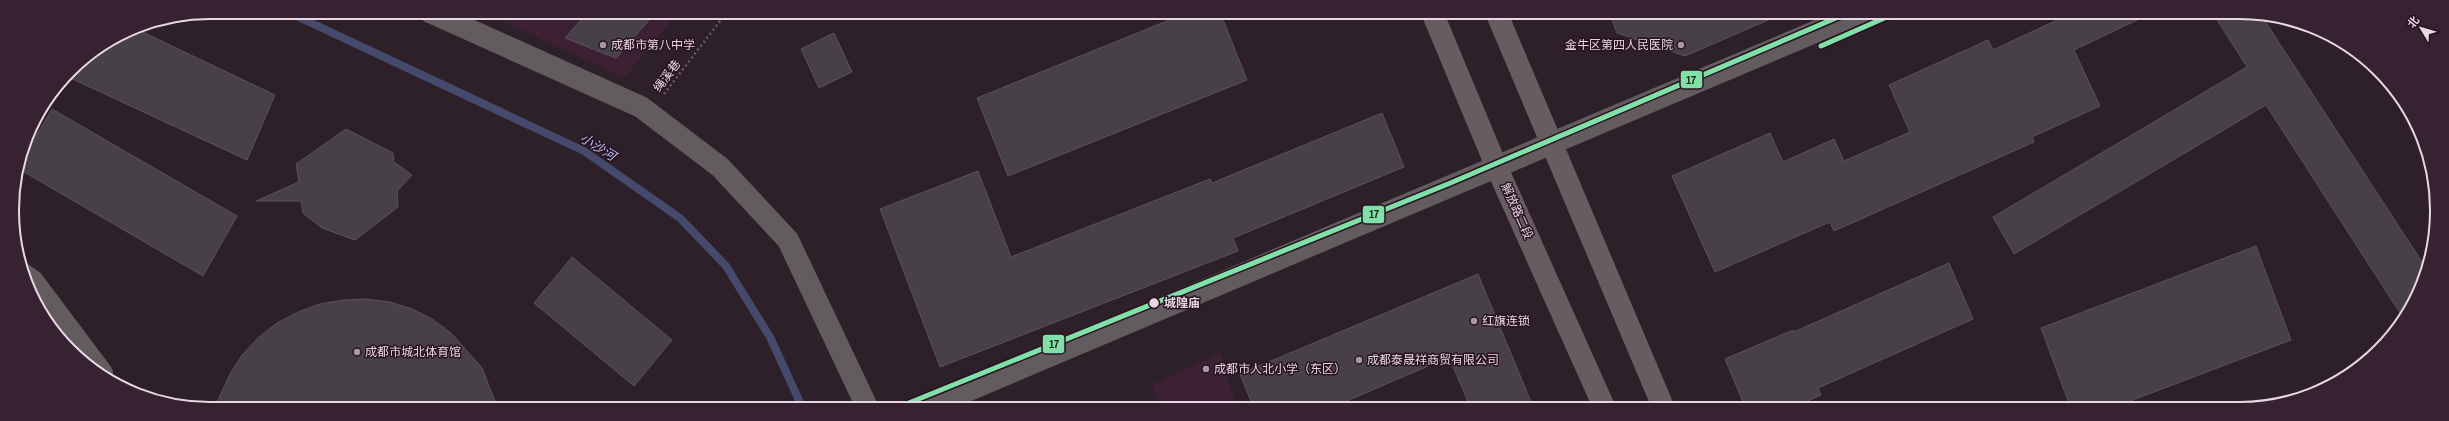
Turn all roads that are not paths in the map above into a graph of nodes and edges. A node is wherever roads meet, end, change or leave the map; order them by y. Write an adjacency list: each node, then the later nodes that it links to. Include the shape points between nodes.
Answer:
1 (446, 19): 9 (street, via 641,107 720,167 788,240)
2 (1435, 19): 6 (main road, 解放路二段)
3 (1499, 19): 5 (main road)
4 (1845, 19): 5 (street)
5 (1550, 142): 6 (street); 12 (main road)
6 (1497, 168): 10 (street); 11 (main road, 解放路二段)
7 (33, 281): 8 (street)
8 (95, 363)
9 (865, 402)
10 (941, 402)
11 (1602, 402)
12 (1661, 402)

